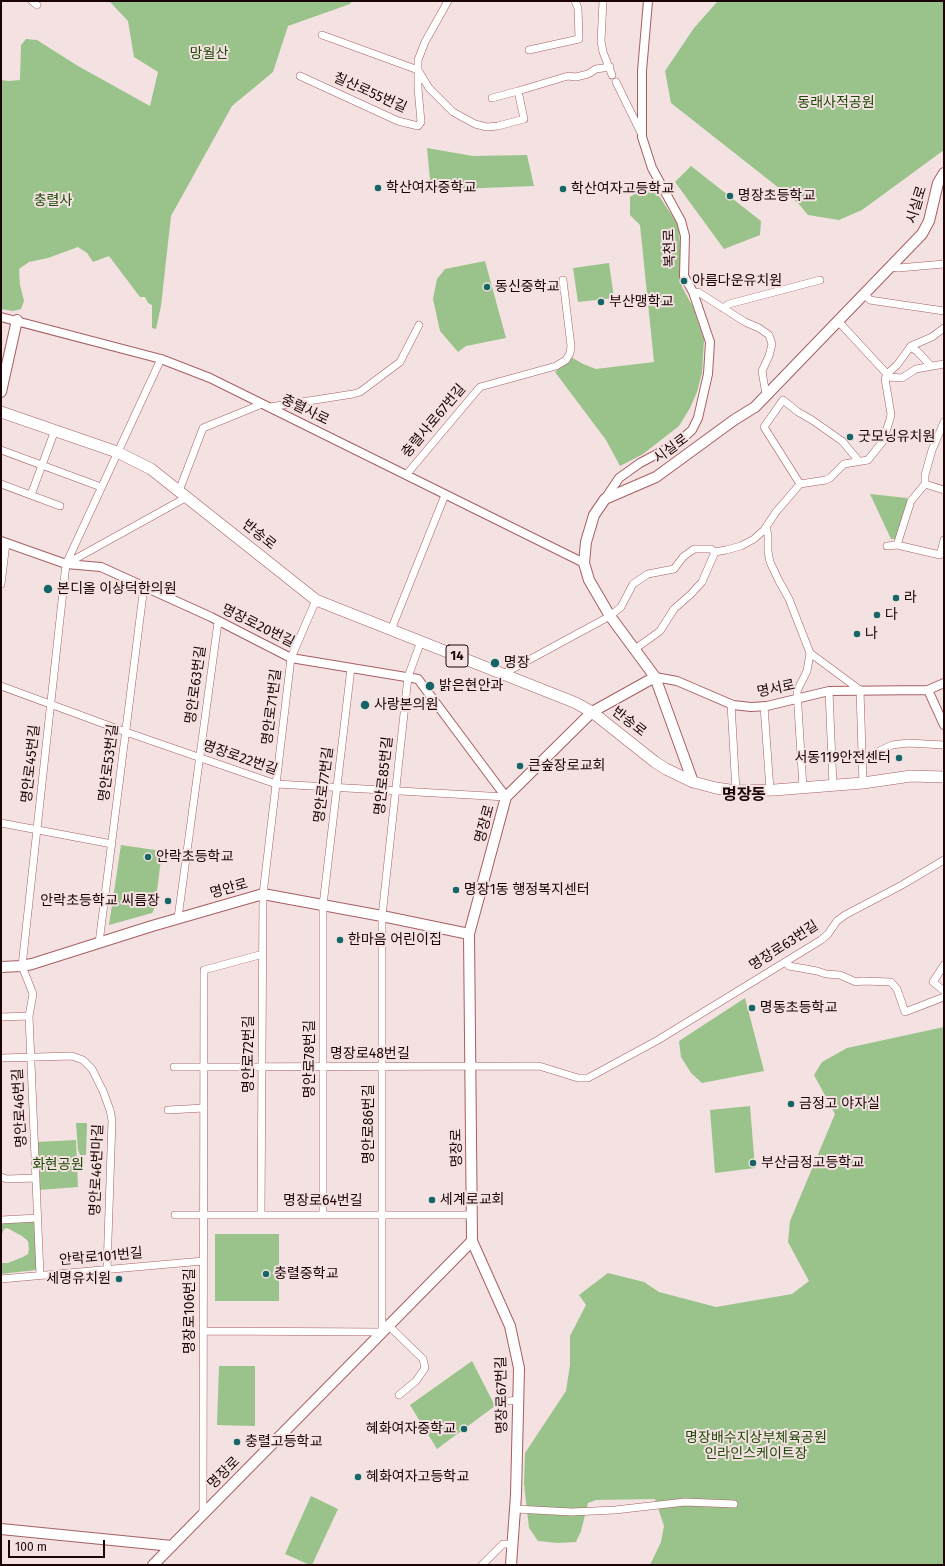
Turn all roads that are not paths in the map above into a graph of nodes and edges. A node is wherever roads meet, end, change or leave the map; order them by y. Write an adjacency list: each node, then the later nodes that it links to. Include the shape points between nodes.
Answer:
1 (448, 1): 8 (street, 칠산로55번길, via 425,42 418,60)
2 (575, 1): 6 (street, via 578,8 579,39)
3 (603, 1): 7 (street, via 601,41)
4 (648, 1): 14 (street, 복천로, via 642,71)
5 (322, 35): 8 (street)
6 (529, 50)
7 (610, 67): 9 (street); 12 (street)
8 (418, 70): 10 (street, 칠산로55번길, via 421,122 418,126 398,121); 12 (street, via 429,88 453,112 475,124 487,127 524,119)
9 (612, 75)
10 (300, 76)
11 (616, 82): 14 (street)
12 (518, 91): 13 (street)
13 (492, 98)
14 (642, 137): 20 (street, 복천로, via 652,168 682,220 685,236 684,276)
15 (944, 173): 17 (main road, 시실로, via 938,183 925,230)
16 (944, 264): 17 (street)
17 (890, 267): 21 (main road, 시실로)
18 (563, 280): 44 (street, 충렬사로67번길, via 571,346 566,360 556,366 480,387)
19 (820, 280): 22 (street, via 729,304)
20 (694, 294): 22 (street, via 698,292); 53 (street, 복천로, via 710,342 708,374 698,418 692,430 683,438 619,478)
21 (864, 294): 23 (street, via 876,302); 26 (main road, 시실로)
22 (723, 308): 35 (street, via 759,328 772,344 762,371)
23 (944, 311)
24 (1, 317): 25 (street, 충렬사로)
25 (17, 320): 30 (street, 충렬사로); 34 (main road)
26 (838, 321): 33 (street); 35 (main road, 시실로)
27 (419, 325): 36 (street, via 400,362 360,392)
28 (944, 328): 29 (street, via 932,337)
29 (910, 347): 32 (street); 33 (street)
30 (161, 359): 36 (street, 충렬사로, via 210,378); 41 (street, 명안로45번길)
31 (944, 364): 32 (street)
32 (931, 366): 33 (street, via 916,369 902,378 889,377)
33 (887, 374): 42 (street, via 885,379 891,414 888,427 883,441 871,457)
34 (1, 392)
35 (766, 395): 53 (main road, 시실로, via 755,407 656,477)
36 (266, 406): 44 (street, 충렬사로); 50 (street, via 203,428)
37 (1, 412): 39 (main road, 반송로 / 14)
38 (944, 422): 47 (street, via 932,450)
39 (55, 430): 41 (main road, 반송로 / 14); 43 (street)
40 (1, 450): 43 (street)
41 (117, 452): 48 (street, 명안로45번길); 50 (main road, 반송로 / 14, via 151,469)
42 (858, 460): 46 (street, via 844,464 830,478); 46 (street, via 842,441 783,400 764,427)
43 (42, 465): 48 (street); 52 (street)
44 (406, 475): 51 (street, 충렬사로)
45 (1, 484): 52 (street)
46 (800, 484): 55 (street)
47 (925, 484): 49 (street); 58 (street, via 911,500)
48 (101, 487): 61 (street, 명안로45번길)
49 (944, 490)
50 (183, 494): 61 (street); 65 (main road, 반송로 / 14)
51 (445, 494): 62 (street, 충렬사로); 68 (street)
52 (31, 495): 54 (street)
53 (605, 499): 62 (main road, via 594,515 586,542)
54 (60, 506)
55 (766, 528): 60 (street, via 754,539 740,546); 71 (street, via 770,562 789,599)
56 (944, 540): 58 (street, via 940,555)
57 (4, 542): 61 (street, 명장로20번길); 63 (street)
58 (897, 545): 59 (street)
59 (887, 546)
60 (715, 552): 66 (street, via 711,549 694,549 683,557 674,569 648,574 633,584 621,607); 70 (street, via 702,582 674,609 660,631)
61 (66, 564): 64 (street, 명장로20번길, via 100,566); 83 (street, 명안로45번길)
62 (584, 564): 66 (main road, via 589,580)
63 (1, 584)
64 (144, 586): 67 (street, 명장로20번길); 88 (street, 명안로53번길)
65 (316, 600): 68 (main road, 반송로 / 14); 72 (street, 명안로71번길)
66 (610, 616): 70 (main road); 74 (street)
67 (218, 622): 72 (street, 명장로20번길); 90 (street, 명안로63번길)
68 (391, 630): 69 (main road, 반송로 / 14)
69 (421, 641): 74 (main road, 반송로 / 14); 75 (street, 명안로85번길)
70 (635, 650): 76 (main road)
71 (810, 653): 79 (street); 82 (street, via 807,671 799,686)
72 (291, 658): 73 (street, 명장로20번길); 95 (street, 명안로71번길)
73 (351, 668): 75 (street, 명장로20번길); 97 (street, 명안로77번길)
74 (503, 674): 86 (main road, 반송로 / 14)
75 (408, 677): 101 (street, 명안로85번길); 102 (street, 명장로20번길, via 418,679)
76 (655, 677): 84 (street, 명서로, via 677,680); 86 (main road, 명장로); 93 (main road)
77 (944, 683): 80 (street, 명서로)
78 (1, 686): 83 (street, 명장로22번길)
79 (860, 690): 80 (street, 명서로); 81 (street, 명서로); 91 (street)
80 (928, 690): 87 (street)
81 (829, 691): 82 (street, 명서로); 96 (street)
82 (798, 698): 85 (street, 명서로); 98 (street)
83 (51, 704): 88 (street, 명장로22번길); 104 (street, 명안로45번길)
84 (731, 704): 85 (street, 명서로); 99 (street)
85 (764, 706): 100 (street)
86 (592, 712): 93 (main road, 반송로 / 14, via 655,762); 102 (main road, 명장로)
87 (944, 725)
88 (126, 732): 90 (street, 명장로22번길); 105 (street, 명안로53번길)
89 (944, 745): 91 (street, via 892,745)
90 (200, 758): 95 (street, 명장로22번길); 110 (street, 명안로63번길)
91 (862, 759): 94 (street)
92 (944, 777): 94 (main road, 반송로 / 14, via 911,776)
93 (693, 782): 99 (main road, 반송로 / 14)
94 (863, 783): 96 (main road, 반송로 / 14)
95 (276, 784): 97 (street, 명장로22번길); 107 (street, 명안로71번길)
96 (833, 786): 98 (main road, 반송로 / 14)
97 (337, 788): 101 (street, 명장로22번길); 108 (street, 명안로77번길)
98 (803, 788): 100 (main road, 반송로 / 14)
99 (736, 790): 100 (main road, 반송로 / 14)
100 (770, 790)
101 (396, 792): 102 (street, 명장로22번길); 109 (street, 명안로85번길)
102 (506, 798): 111 (main road, 명장로)
103 (1, 823): 104 (street)
104 (37, 830): 105 (street); 116 (street, 명안로45번길)
105 (112, 844): 112 (street, 명안로53번길)
106 (944, 860): 114 (street, 명장로63번길, via 845,915 821,940)
107 (263, 894): 108 (main road, 명안로); 110 (main road, 명안로); 113 (street, 명안로72번길)
108 (323, 905): 109 (main road, 명안로); 127 (street, 명안로78번길)
109 (382, 916): 111 (main road, 명안로); 128 (street, 명안로86번길)
110 (178, 918): 112 (main road, 명안로)
111 (469, 934): 124 (main road, 명장로)
112 (99, 943): 116 (main road, 명안로)
113 (263, 954): 125 (street, 명장로106번길, via 204,970); 126 (street, 명안로72번길)
114 (785, 962): 119 (street, via 789,966 840,975 856,982 891,982 897,989 905,1012); 124 (street, 명장로63번길, via 658,1040 588,1078 578,1078 540,1066)
115 (944, 965): 118 (street, via 933,982)
116 (22, 966): 117 (main road, 명안로); 120 (street, 명안로46번길, via 33,994)
117 (1, 967)
118 (944, 991)
119 (944, 997)
120 (29, 1016): 121 (street); 122 (street, 명안로46번길)
121 (1, 1017)
122 (30, 1057): 123 (street, 명안로46번마길); 133 (street, 명안로46번길); 144 (street, 명안로46번마길, via 72,1056 83,1060 92,1070 108,1102 112,1120)
123 (1, 1058)
124 (470, 1066): 128 (street, 명장로48번길); 139 (main road, 명장로)
125 (204, 1067): 126 (street, 명장로48번길); 129 (street, 명장로48번길); 130 (street, 명장로106번길)
126 (262, 1067): 127 (street, 명장로48번길); 134 (street, 명안로72번길)
127 (323, 1067): 128 (street, 명장로48번길); 135 (street, 명안로78번길)
128 (382, 1067): 136 (street, 명안로86번길)
129 (174, 1068)
130 (204, 1108): 131 (street); 138 (street, 명장로106번길)
131 (168, 1110)
132 (1, 1177): 133 (street)
133 (36, 1178): 140 (street, 명안로46번길)
134 (261, 1214): 135 (street, 명장로64번길); 138 (street, 명장로64번길)
135 (323, 1214): 136 (street, 명장로64번길)
136 (382, 1214): 139 (street, 명장로64번길); 147 (street, 명안로86번길)
137 (175, 1215): 138 (street, 명장로64번길)
138 (204, 1215): 143 (street, 명장로106번길)
139 (472, 1215): 142 (main road, 명장로)
140 (38, 1218): 141 (street); 145 (street, 명안로46번길)
141 (1, 1220)
142 (472, 1241): 147 (main road, 명장로); 151 (main road, 명장로67번길, via 510,1326 519,1368 514,1401)
143 (204, 1261): 144 (street, 안락로101번길); 148 (street, 명장로106번길)
144 (107, 1270): 145 (street, 안락로101번길)
145 (40, 1276): 146 (street, 안락로101번길)
146 (1, 1279)
147 (385, 1329): 148 (street); 149 (street, via 424,1359 425,1368 416,1381); 152 (main road, 명장로)
148 (203, 1332): 152 (street, 명장로106번길)
149 (399, 1395)
150 (734, 1504): 151 (street, via 685,1502 572,1512)
151 (515, 1509): 154 (main road, 명장로67번길)
152 (203, 1514): 155 (main road, 명장로)
153 (1, 1529): 155 (main road)
154 (512, 1544): 157 (street, via 503,1544); 158 (main road, 명장로67번길)
155 (172, 1546): 156 (main road, 명장로)
156 (153, 1565)
157 (482, 1565)
158 (511, 1565)

